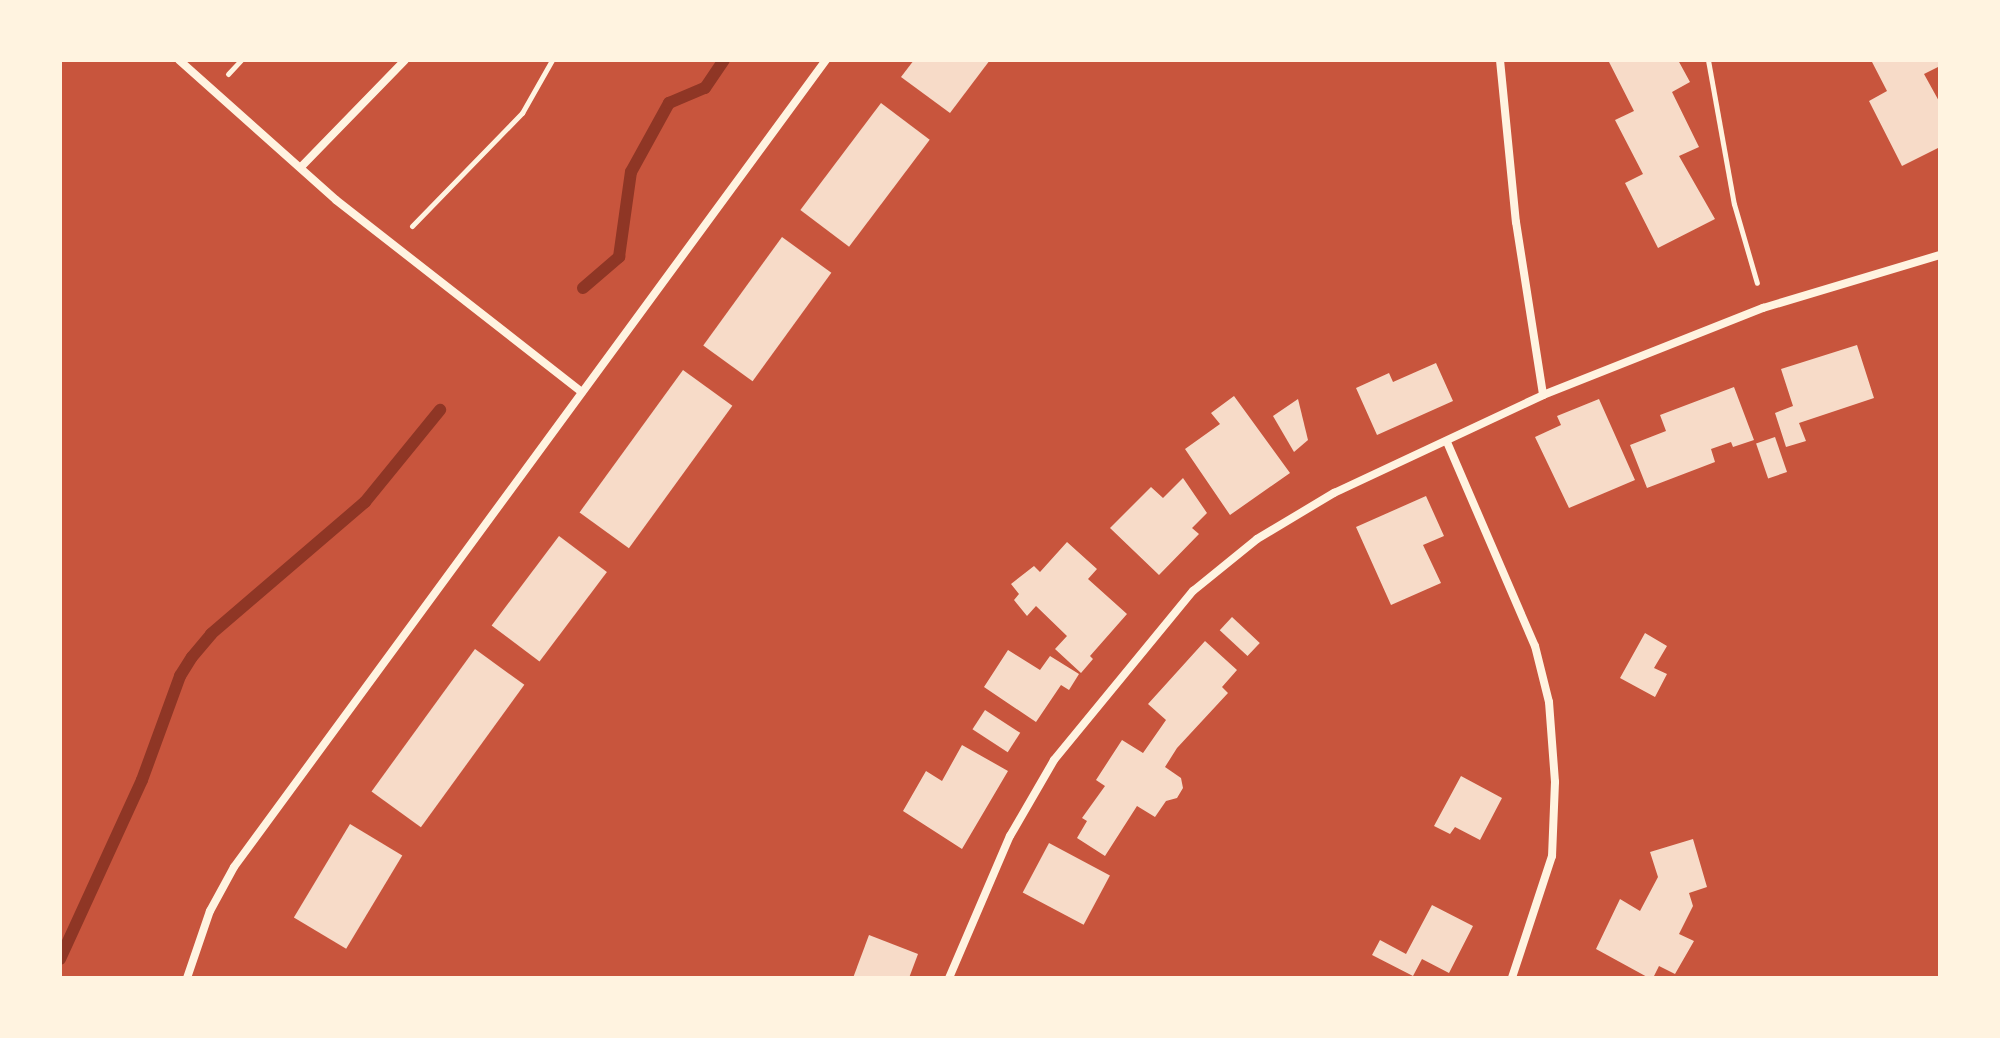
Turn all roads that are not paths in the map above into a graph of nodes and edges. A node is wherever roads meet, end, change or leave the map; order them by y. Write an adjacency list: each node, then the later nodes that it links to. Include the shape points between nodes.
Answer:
1 (179, 60): 5 (street)
2 (405, 60): 5 (street)
3 (826, 60): 7 (street)
4 (1500, 60): 8 (street, via 1516,222)
5 (301, 167): 7 (street, via 394,248)
6 (1940, 255): 8 (street, via 1763,308)
7 (582, 392): 10 (street, via 234,867 210,911)
8 (1543, 395): 9 (street)
9 (1447, 442): 11 (street, via 1334,493 1257,539 1193,591 1054,760 1010,836); 12 (street, via 1535,646 1549,702 1555,782 1552,856)
10 (187, 978)
11 (949, 978)
12 (1512, 978)

